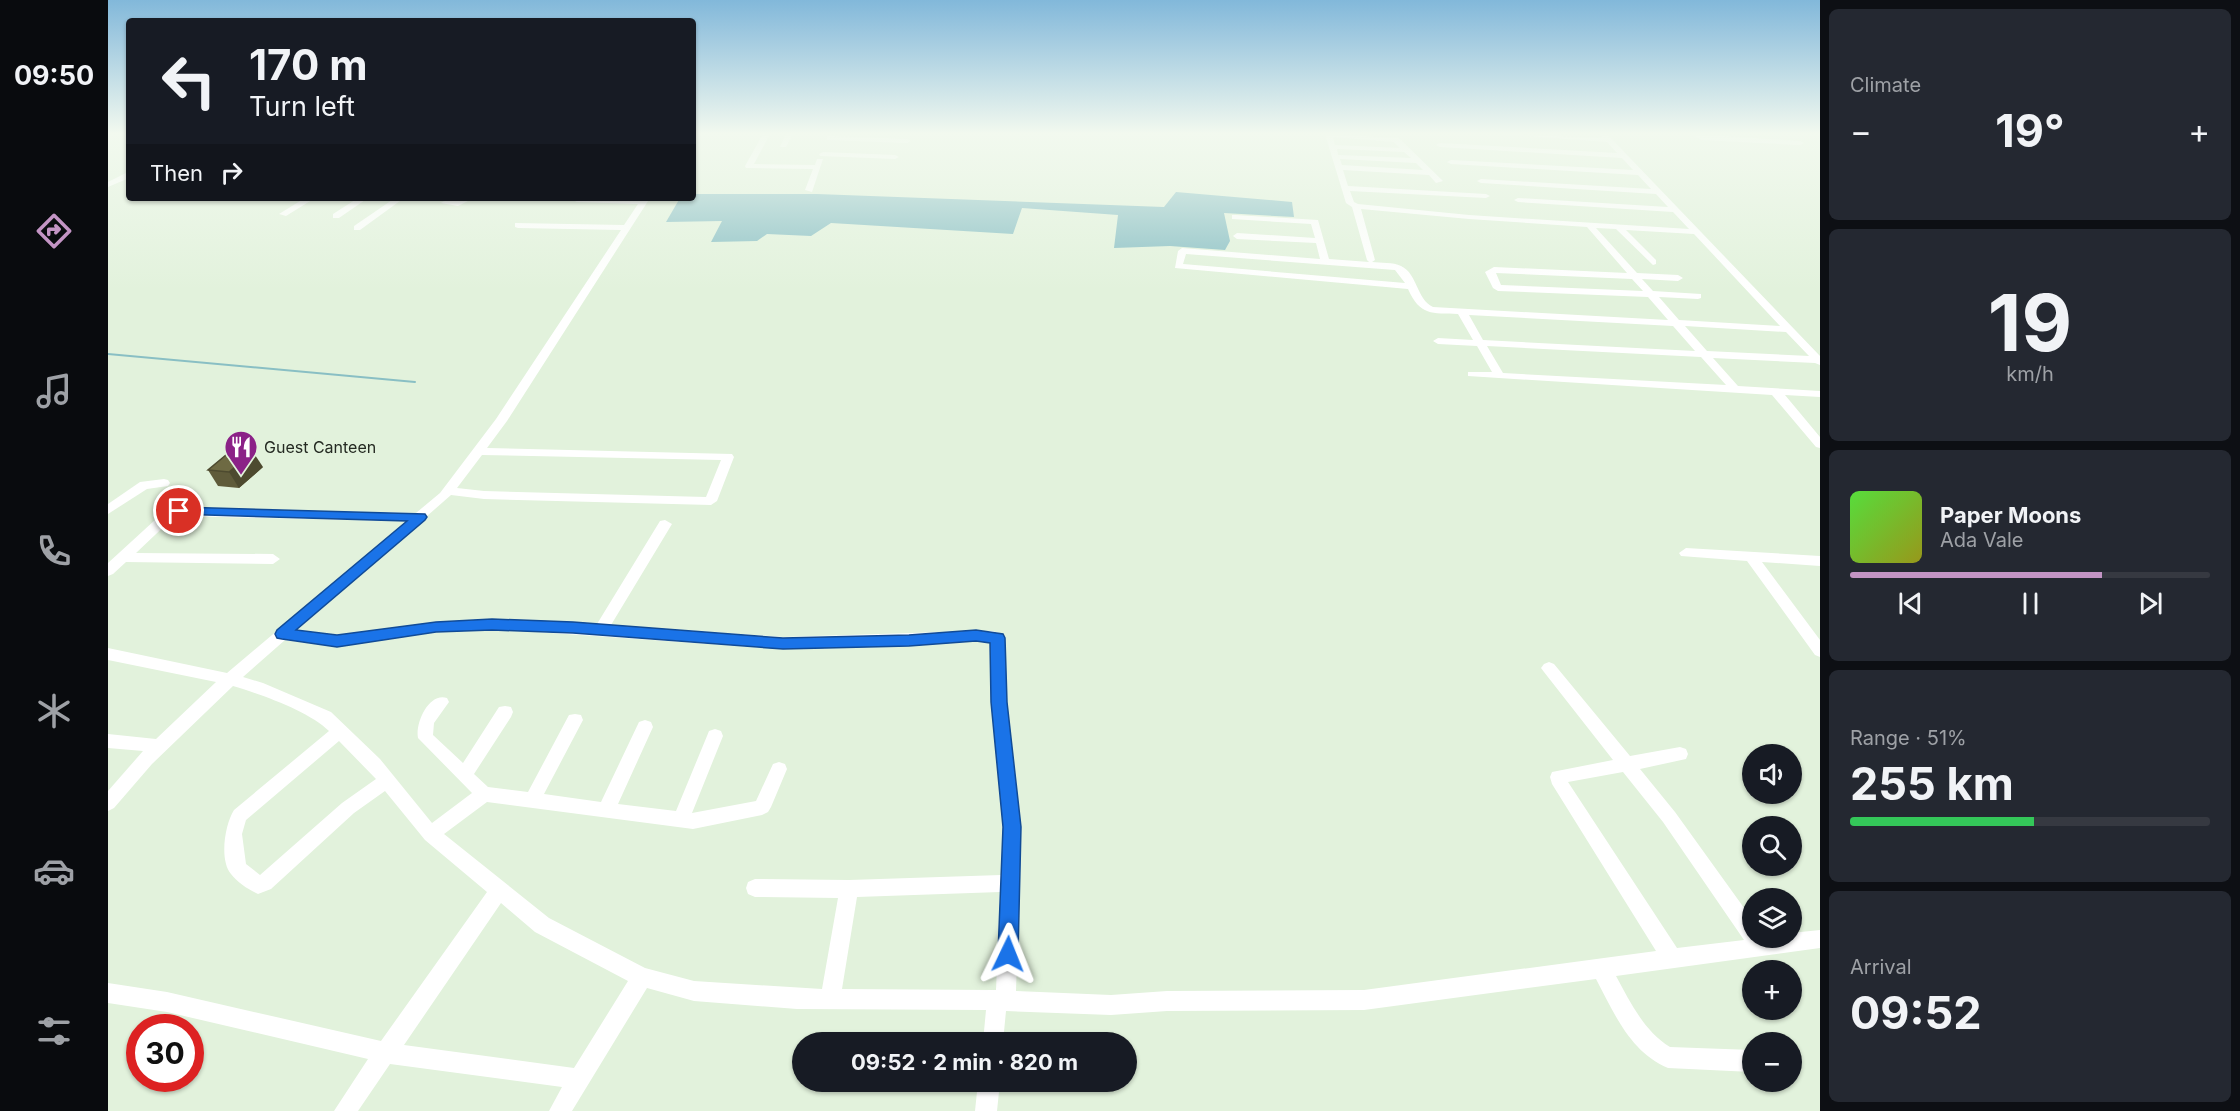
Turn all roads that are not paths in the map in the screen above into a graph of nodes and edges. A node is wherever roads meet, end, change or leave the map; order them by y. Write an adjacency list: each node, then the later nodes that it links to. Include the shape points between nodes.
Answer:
1 (810, 186): 6 (street)
2 (1509, 186): 17 (street)
3 (1554, 186): 7 (street)
4 (1651, 186): 7 (street)
5 (1346, 188): 8 (street); 15 (street, via 1350,203)
6 (809, 190)
7 (1657, 192): 16 (street)
8 (1486, 196)
9 (306, 201): 18 (street)
10 (359, 201): 19 (street)
11 (396, 201): 23 (street)
12 (466, 201): 14 (street)
13 (643, 201): 24 (street)
14 (445, 203)
15 (1356, 206): 17 (street); 29 (street)
16 (1675, 210): 17 (street); 26 (street)
17 (1525, 211): 22 (street)
18 (283, 214)
19 (336, 216)
20 (1235, 217): 28 (street, via 1313,221)
21 (518, 225): 24 (street)
22 (1590, 226): 25 (street); 32 (street)
23 (357, 228)
24 (626, 228): 50 (street)
25 (1619, 228): 26 (street); 31 (street)
26 (1696, 232): 39 (street)
27 (1237, 236): 28 (street)
28 (1321, 241): 30 (street)
29 (1371, 260)
30 (1325, 262): 34 (street, via 1398,267); 34 (street, via 1182,251 1178,266)
31 (1653, 262)
32 (1636, 276): 33 (street); 35 (street); 35 (street, via 1490,272 1498,288)
33 (1678, 278)
34 (1411, 286): 37 (street, via 1426,308)
35 (1651, 294): 36 (street); 38 (street)
36 (1698, 296)
37 (1462, 312): 38 (street); 41 (street)
38 (1676, 322): 39 (street); 42 (street)
39 (1788, 329): 43 (street)
40 (1438, 341): 41 (street)
41 (1480, 343): 42 (street); 45 (street)
42 (1705, 354): 43 (street); 46 (street)
43 (1819, 361)
44 (1472, 374): 45 (street)
45 (1500, 376): 46 (street)
46 (1735, 389): 47 (street)
47 (1775, 391): 48 (street); 49 (street)
48 (1820, 394)
49 (1820, 444)
50 (478, 451): 52 (street); 52 (street, via 728,457 711,501)
51 (164, 483): 53 (street, via 144,485)
52 (448, 491): 54 (street)
53 (108, 510)
54 (420, 517): 57 (street, via 172,512); 63 (street)
55 (665, 524): 62 (street)
56 (1686, 553): 58 (street)
57 (122, 557): 59 (street); 61 (street)
58 (1751, 557): 60 (street); 64 (street)
59 (273, 559)
60 (1820, 561)
61 (108, 571)
62 (601, 630): 63 (street, via 480,625 337,641); 87 (street, via 783,643 998,638 999,702 1012,827)
63 (282, 634): 67 (street)
64 (1820, 651)
65 (108, 654): 67 (street)
66 (1549, 668): 77 (street)
67 (230, 679): 72 (street, via 325,717); 75 (street)
68 (441, 702): 79 (street, via 423,731)
69 (505, 712): 79 (street)
70 (575, 720): 82 (street)
71 (645, 727): 84 (street)
72 (340, 731): 80 (street); 80 (street, via 240,815 232,830 237,868 258,885 269,880 348,808)
73 (716, 736): 85 (street)
74 (108, 741): 75 (street)
75 (159, 746): 83 (street)
76 (1680, 754): 77 (street)
77 (1626, 764): 91 (street, via 1694,851); 95 (street, via 1558,777)
78 (779, 769): 85 (street, via 762,807)
79 (464, 776): 81 (street)
80 (387, 780): 86 (street)
81 (484, 794): 82 (street); 86 (street)
82 (532, 801): 84 (street)
83 (108, 803)
84 (606, 810): 85 (street)
85 (681, 820)
86 (431, 834): 89 (street)
87 (1010, 883): 90 (street); 100 (street)
88 (755, 888): 90 (street)
89 (500, 889): 97 (street, via 542,925); 102 (street)
90 (849, 889): 99 (street)
91 (1742, 921)
92 (1802, 939): 93 (street)
93 (1820, 939)
94 (1742, 943): 95 (street)
95 (1671, 958): 96 (street)
96 (1600, 967): 100 (street, via 1364,1000 1111,1005); 103 (street, via 1643,1039 1656,1052 1668,1057)
97 (642, 977): 99 (street, via 694,991); 104 (street)
98 (108, 993): 102 (street, via 167,1002)
99 (830, 999): 100 (street)
100 (1002, 1000): 101 (street)
101 (995, 1032)
102 (386, 1053): 104 (street); 107 (street)
103 (1742, 1061)
104 (579, 1079): 106 (street)
105 (988, 1092): 108 (street)
106 (563, 1110)
107 (345, 1111)
108 (986, 1111)

